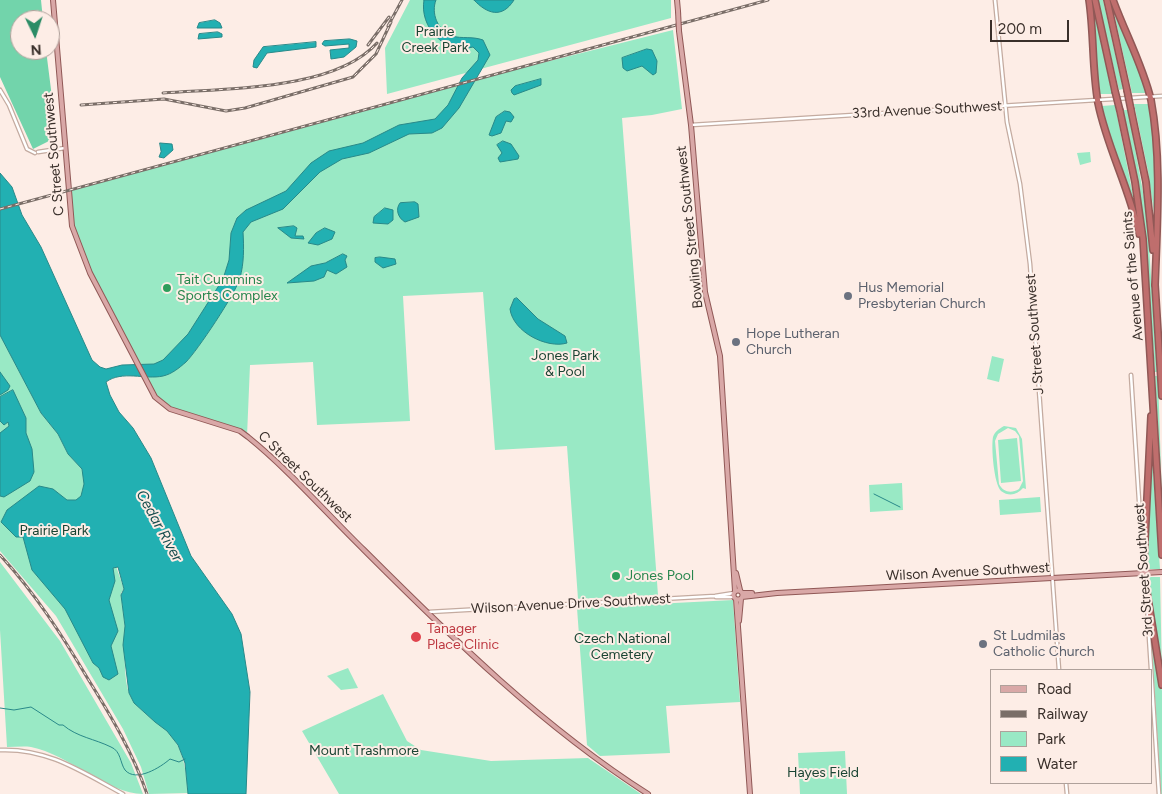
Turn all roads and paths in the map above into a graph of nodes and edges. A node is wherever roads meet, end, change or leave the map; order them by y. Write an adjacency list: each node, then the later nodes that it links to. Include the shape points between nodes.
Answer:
1 (52, 0): 14 (main road, C Street Southwest)
2 (677, 0): 13 (main road, Bowling Street Southwest, bridge)
3 (995, 0): 12 (street, J Street Southwest)
4 (1089, 0): 11 (highway)
5 (1095, 0): 15 (highway, Avenue of the Saints, bridge, via 1139,209)
6 (1107, 0): 16 (highway, Avenue of the Saints, bridge, via 1150,210)
7 (1113, 0): 10 (highway)
8 (0, 90): 14 (street, via 27,149 36,153)
9 (1162, 96): 10 (street, 33rd Avenue Southwest)
10 (1150, 98): 11 (street, 33rd Avenue Southwest); 16 (highway, via 1158,158)
11 (1098, 101): 12 (street, 33rd Avenue Southwest); 15 (highway, via 1108,142 1132,207)
12 (1005, 106): 13 (street, 33rd Avenue Southwest); 24 (street, J Street Southwest, via 1020,184 1030,264)
13 (691, 125): 26 (main road, Bowling Street Southwest, via 705,292 720,352)
14 (65, 148): 27 (main road, C Street Southwest, via 70,213 76,238 90,273 155,397 170,409 240,431 254,442)
15 (1145, 262): 18 (highway, Avenue of the Saints)
16 (1156, 286): 19 (highway, Avenue of the Saints)
17 (1131, 375): 21 (street, 3rd Street Southwest)
18 (1153, 396): 20 (highway, Avenue of the Saints); 21 (highway)
19 (1162, 396)
20 (1162, 555)
21 (1144, 560): 23 (street, 3rd Street Southwest)
22 (1162, 572): 23 (main road, Wilson Avenue Southwest)
23 (1147, 573): 24 (main road, Wilson Avenue Southwest); 25 (street, 3rd Street Southwest)
24 (1053, 578): 26 (main road, Wilson Avenue Southwest); 28 (street, J Street Southwest)
25 (1145, 580): 29 (street, 3rd Street Southwest); 30 (highway)
26 (738, 595): 27 (street, Wilson Avenue Drive Southwest); 35 (main road, Bowling Street Southwest)
27 (427, 612): 34 (main road, C Street Southwest, via 535,710 610,770)
28 (1059, 669)
29 (1151, 669)
30 (1162, 684)
31 (1152, 687): 36 (street, 3rd Street Southwest)
32 (0, 750): 33 (street, via 26,750 47,756)
33 (123, 794)
34 (648, 794)
35 (750, 794)
36 (1159, 794)

